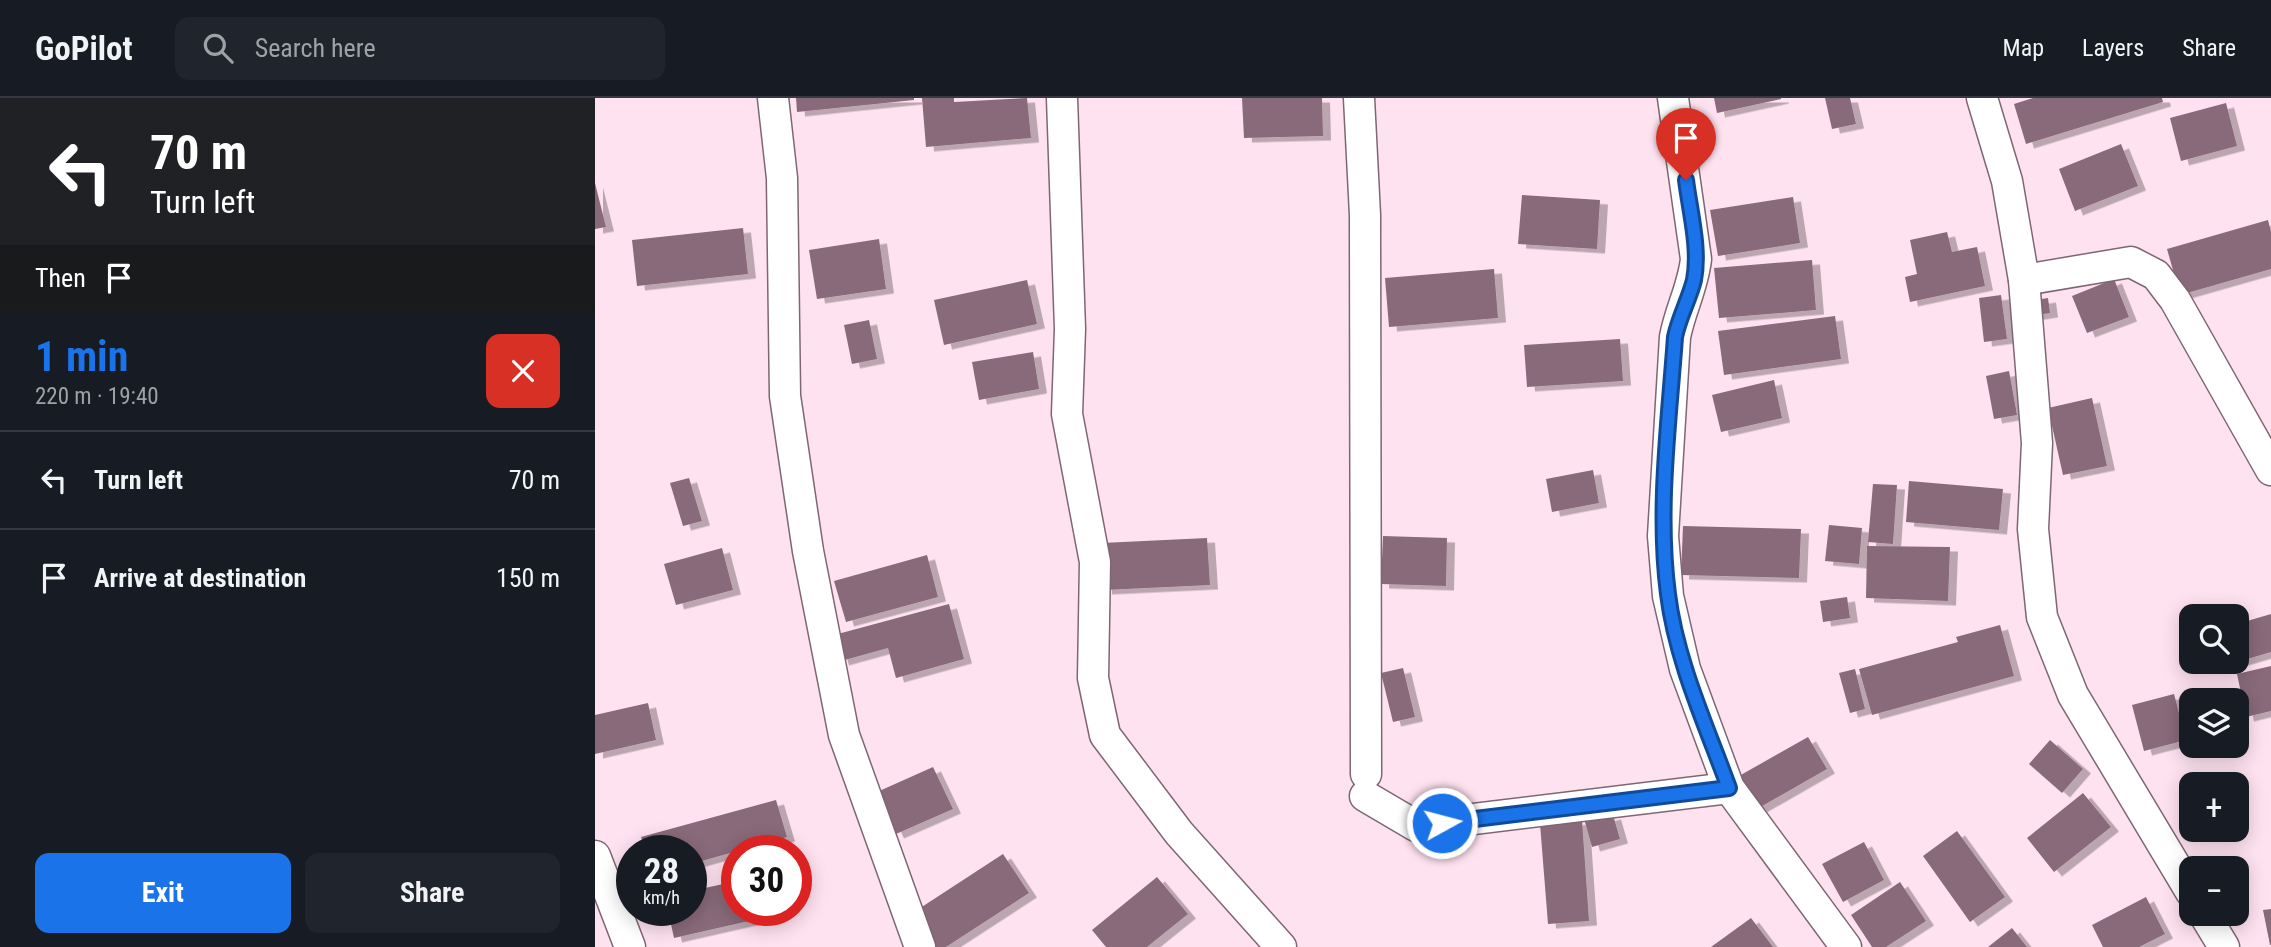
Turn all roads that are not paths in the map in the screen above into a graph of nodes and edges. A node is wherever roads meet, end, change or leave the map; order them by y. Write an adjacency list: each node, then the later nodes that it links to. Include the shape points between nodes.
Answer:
1 (773, 98): 13 (street, via 782,178 785,396 808,551 844,735)
2 (1062, 98): 14 (street, via 1070,329 1067,414 1095,562 1093,678 1105,735 1179,833)
3 (1359, 98): 8 (street, via 1365,229 1365,785 1416,826)
4 (1673, 98): 8 (street, via 1696,259 1675,337 1663,536 1668,596 1685,668)
5 (1982, 98): 6 (street, via 2007,181)
6 (2024, 280): 7 (street, via 2131,262 2156,275 2175,300); 10 (street, via 2037,443 2033,529 2042,617 2073,695)
7 (2271, 470)
8 (1729, 788): 15 (street)
9 (595, 856): 12 (street)
10 (2179, 872)
11 (2211, 926): 16 (street)
12 (630, 947)
13 (920, 947)
14 (1281, 947)
15 (1846, 947)
16 (2224, 947)

